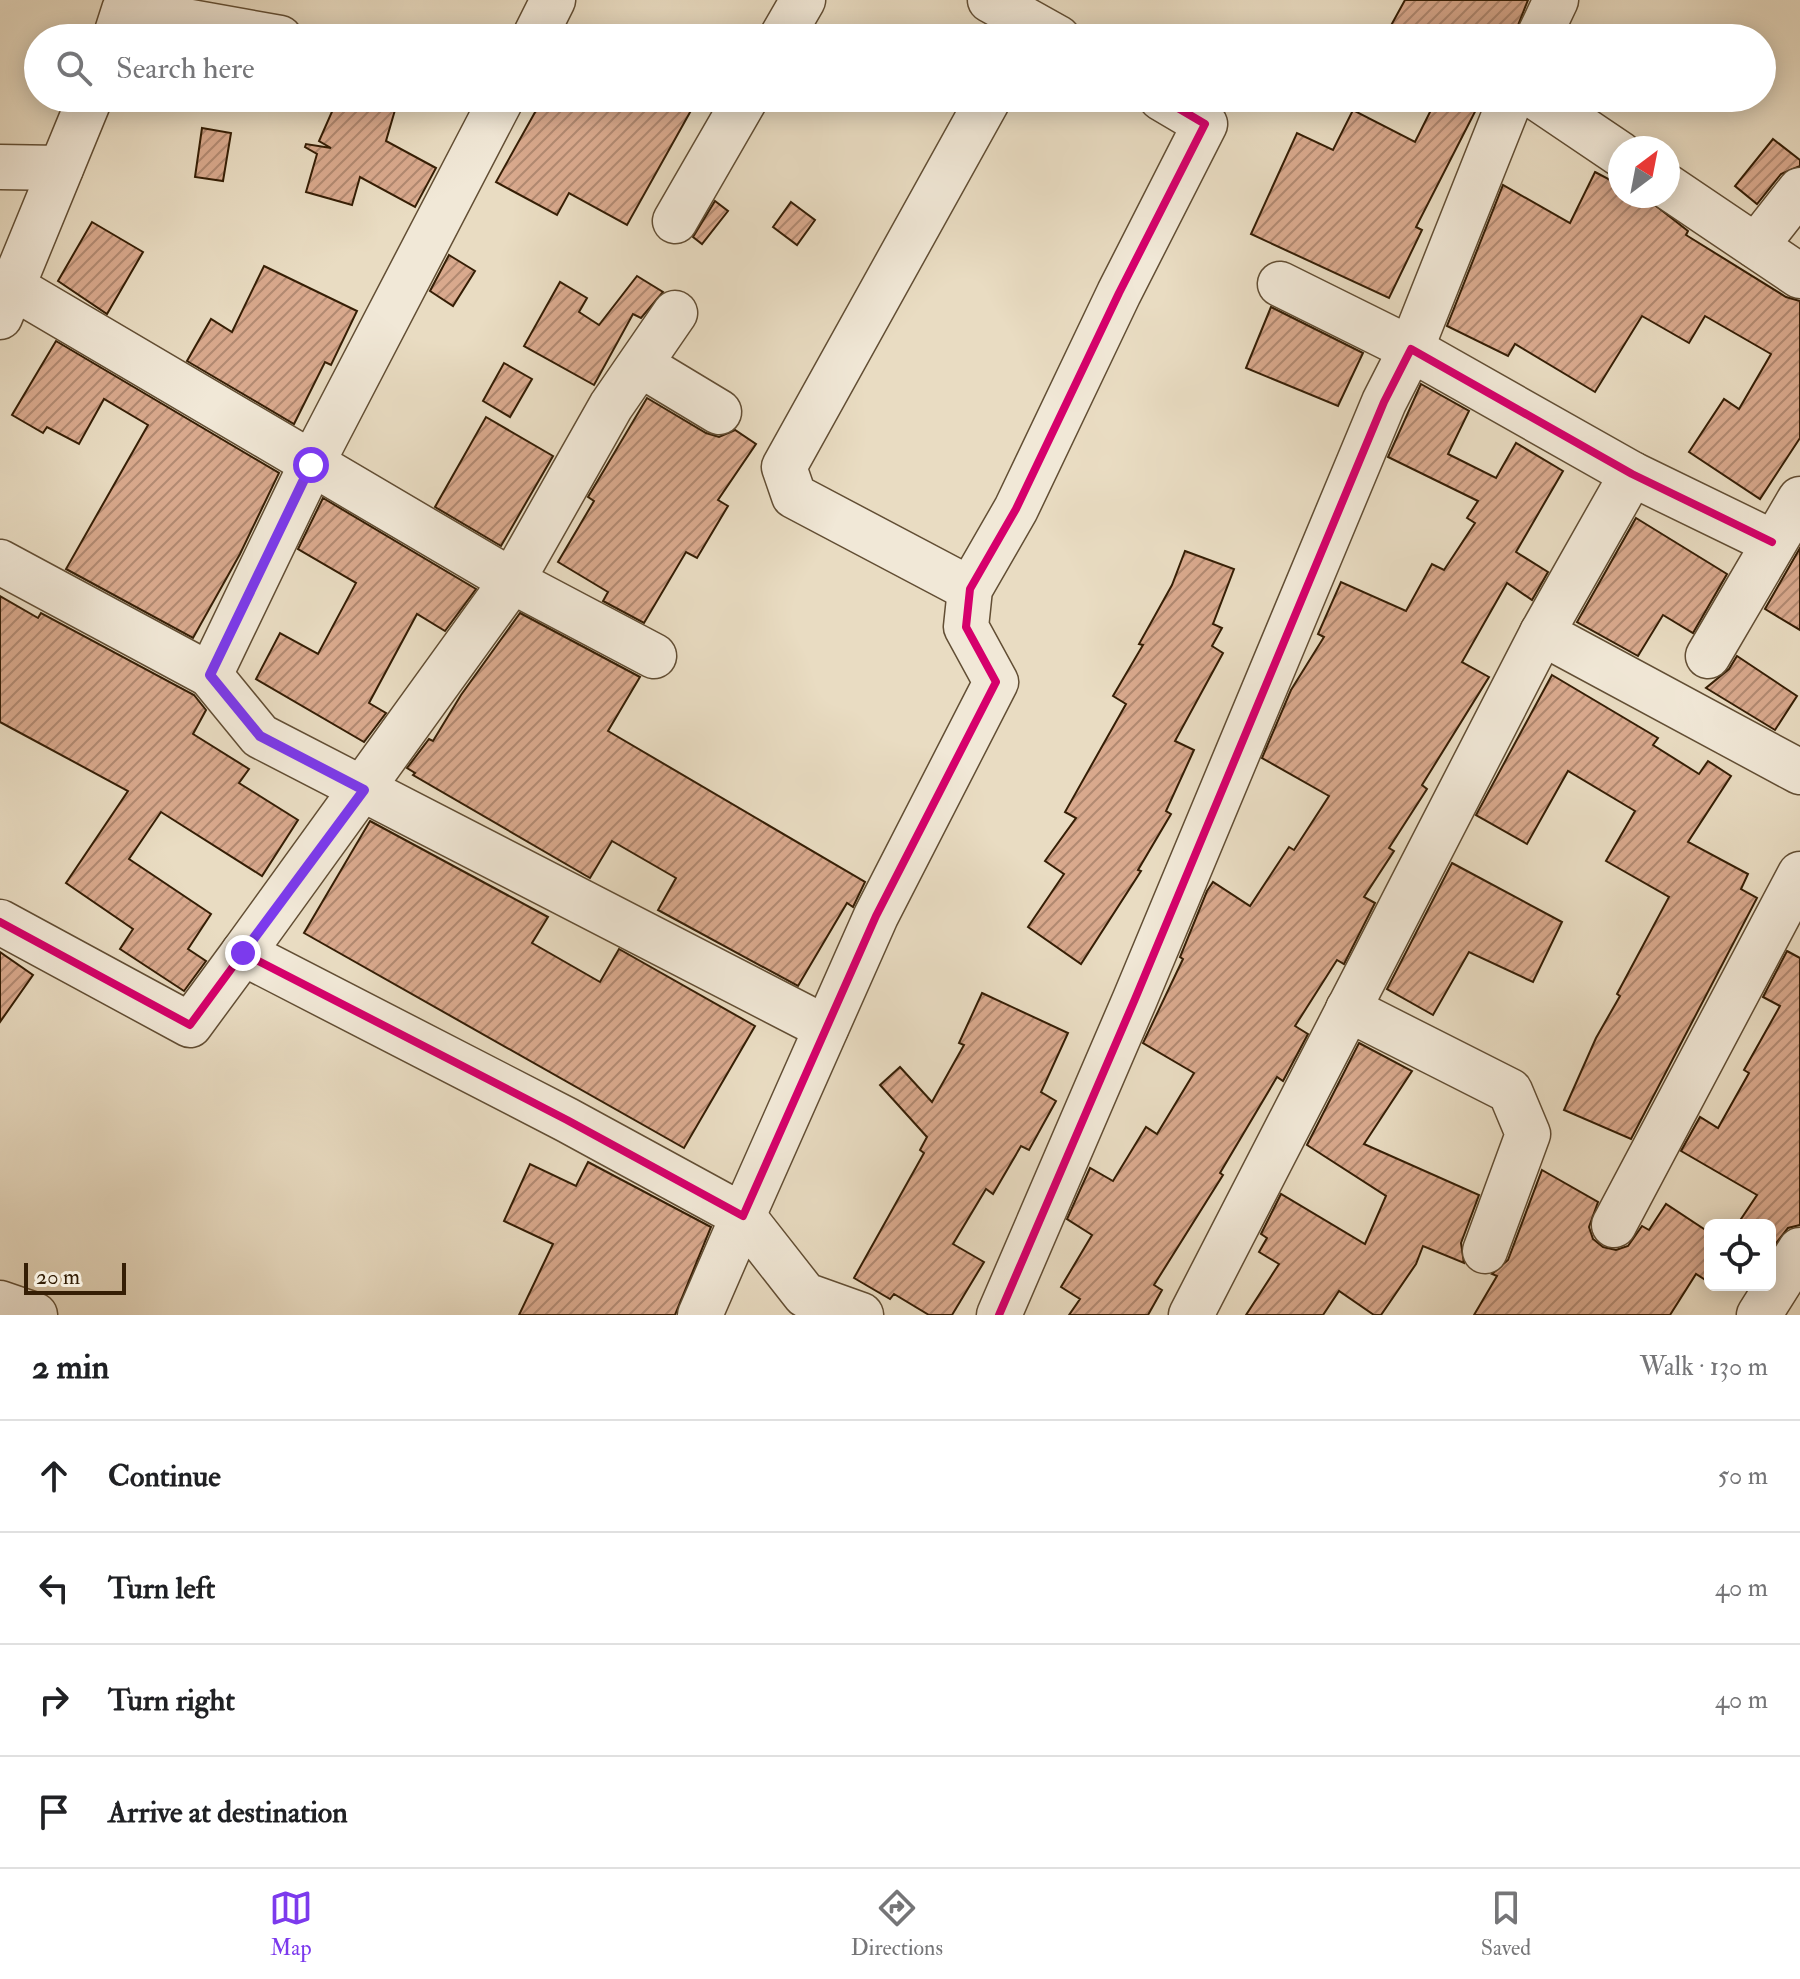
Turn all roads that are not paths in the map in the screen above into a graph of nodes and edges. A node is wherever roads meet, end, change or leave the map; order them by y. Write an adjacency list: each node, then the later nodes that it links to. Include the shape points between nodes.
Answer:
1 (553, 0): 7 (street)
2 (803, 0): 8 (street)
3 (990, 0): 9 (street)
4 (1556, 0): 10 (street)
5 (120, 16): 6 (street)
6 (178, 24)
7 (541, 24)
8 (789, 24)
9 (1024, 24)
10 (1545, 24)
11 (84, 112): 20 (street)
12 (495, 112): 32 (street)
13 (738, 112): 23 (street)
14 (981, 112): 38 (street, via 784,467 794,496)
15 (1185, 112): 38 (street, via 1205,124 1016,509)
16 (1505, 112): 29 (street)
17 (1558, 112): 18 (street)
18 (1608, 146)
19 (0, 167): 20 (street)
20 (61, 168): 27 (street)
21 (1800, 190): 24 (street)
22 (1680, 195): 24 (street)
23 (675, 221)
24 (1756, 246): 25 (street)
25 (1800, 276)
26 (1280, 284): 29 (street)
27 (5, 301): 32 (street)
28 (675, 313): 30 (street)
29 (1411, 349): 33 (street); 58 (street, via 1384,402)
30 (641, 365): 31 (street); 37 (street, via 611,406)
31 (719, 412)
32 (311, 465): 37 (street); 42 (street)
33 (1632, 474): 35 (street); 39 (street)
34 (1800, 499): 35 (street)
35 (1772, 542): 41 (street)
36 (0, 562): 42 (street)
37 (512, 581): 40 (street); 44 (street)
38 (970, 589): 49 (street, via 966,627 996,682 876,916)
39 (1542, 633): 43 (street); 48 (street)
40 (654, 656)
41 (1708, 656)
42 (210, 675): 44 (street, via 260,736)
43 (1800, 772)
44 (364, 790): 47 (street); 49 (street)
45 (1800, 874): 51 (street)
46 (0, 922): 47 (street, via 190,1025)
47 (243, 953): 50 (street)
48 (1348, 1009): 53 (street, via 1510,1091 1528,1134); 59 (street)
49 (826, 1028): 50 (street)
50 (743, 1216): 56 (street); 57 (street, via 805,1295)
51 (1614, 1225)
52 (1800, 1250): 60 (street)
53 (1485, 1251)
54 (0, 1303): 55 (street)
55 (35, 1315)
56 (700, 1315)
57 (861, 1315)
58 (999, 1315)
59 (1191, 1315)
60 (1759, 1315)

